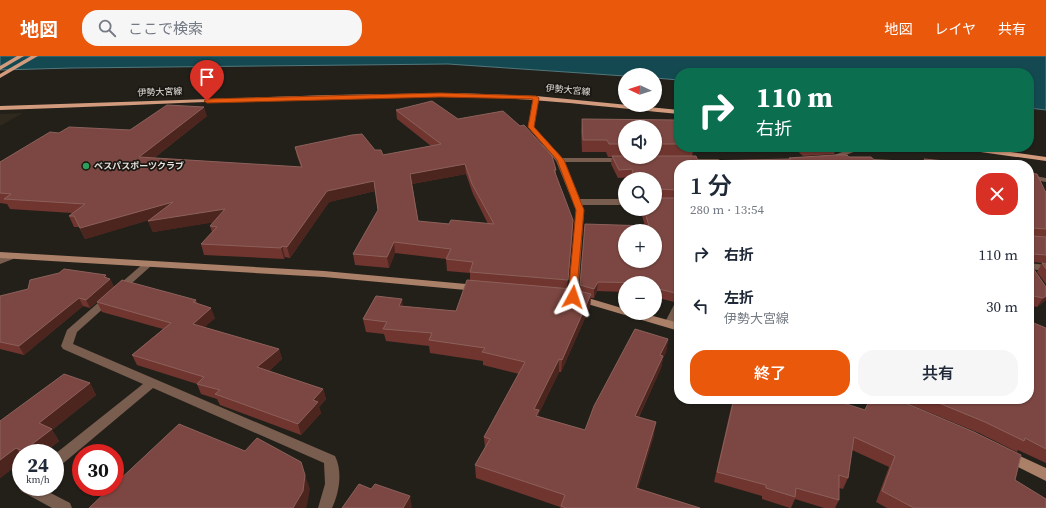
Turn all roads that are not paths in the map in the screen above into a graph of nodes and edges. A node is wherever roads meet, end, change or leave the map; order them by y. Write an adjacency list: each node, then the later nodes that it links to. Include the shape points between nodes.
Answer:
1 (21, 56): 3 (main road)
2 (35, 56): 4 (main road)
3 (0, 68)
4 (0, 76)
5 (536, 98): 6 (main road, 伊勢大宮線, via 455,95 348,96); 7 (main road, 伊勢大宮線); 11 (street, via 531,127)
6 (0, 108)
7 (674, 112)
8 (847, 152): 13 (street, via 826,159)
9 (995, 152): 10 (main road)
10 (1046, 159)
11 (560, 160): 12 (street); 14 (street)
12 (618, 160)
13 (841, 160)
14 (577, 202): 15 (street); 22 (street, via 580,210 569,296)
15 (618, 202)
16 (5, 256): 17 (street); 18 (street)
17 (0, 261)
18 (148, 264): 21 (street, via 324,274); 25 (street, via 72,330 67,346)
19 (1046, 268): 20 (street)
20 (1034, 270)
21 (487, 289)
22 (618, 310)
23 (654, 320): 24 (street)
24 (674, 326)
25 (152, 382): 27 (street); 31 (street, via 330,460 333,478)
26 (999, 452): 28 (street)
27 (64, 455)
28 (1046, 475)
29 (43, 496): 30 (street)
30 (65, 508)
31 (325, 508)

